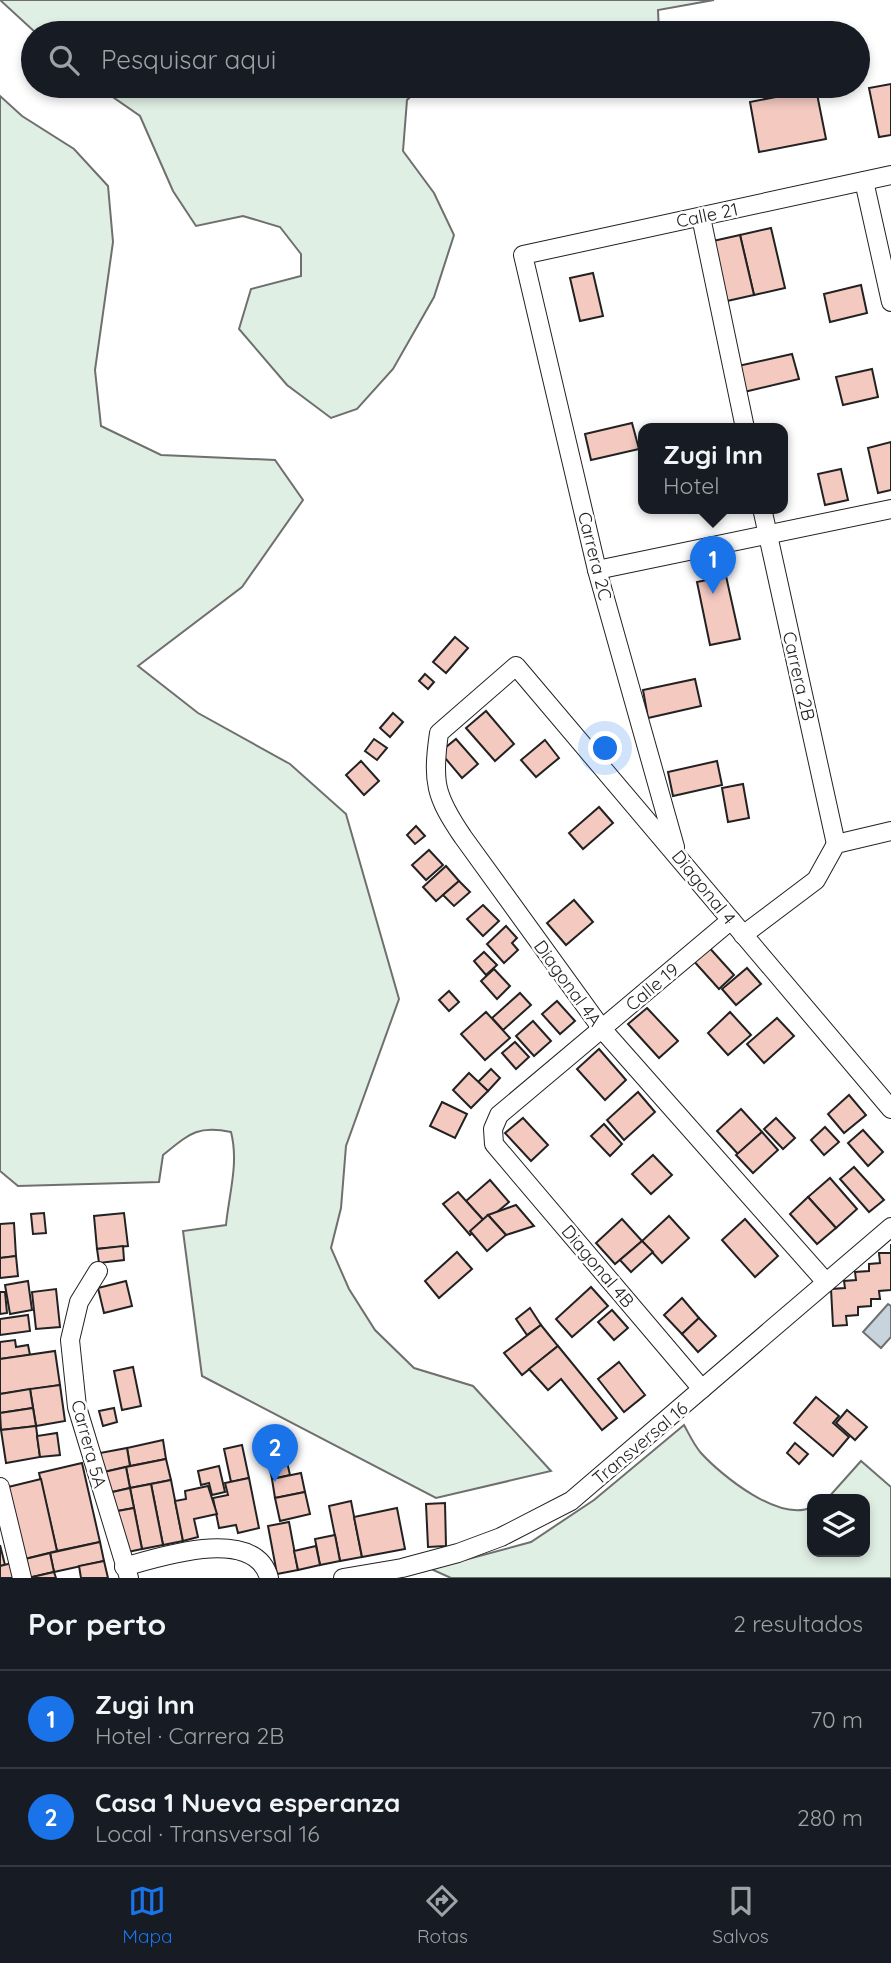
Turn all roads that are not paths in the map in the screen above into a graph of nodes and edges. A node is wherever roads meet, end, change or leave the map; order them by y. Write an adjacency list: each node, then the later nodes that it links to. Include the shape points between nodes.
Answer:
1 (891, 175): 2 (street, Calle 21)
2 (864, 181): 3 (street, Calle 21); 5 (street)
3 (701, 216): 4 (street, Calle 21); 6 (street)
4 (523, 256): 10 (street, Carrera 2C)
5 (891, 302)
6 (744, 423)
7 (891, 509): 9 (street)
8 (763, 514): 9 (street, Carrera 2B)
9 (767, 536): 10 (street); 13 (street, Carrera 2B)
10 (597, 569): 14 (street, Carrera 2C)
11 (516, 667): 14 (street, Diagonal 4); 17 (street, Diagonal 4A, via 439,733 433,772 445,811)
12 (891, 831): 13 (street)
13 (836, 844): 16 (street, via 816,880)
14 (677, 853): 15 (street, Diagonal 4)
15 (731, 920): 16 (street, Diagonal 4); 17 (street, Calle 19)
16 (743, 934): 18 (street, Diagonal 4)
17 (602, 1029): 19 (street, Calle 19, via 499,1115 493,1129); 22 (street, Diagonal 4A)
18 (891, 1109)
19 (494, 1144): 23 (street, Diagonal 4B)
20 (891, 1227): 22 (street, Transversal 16)
21 (97, 1270): 25 (street, Carrera 5A, via 79,1302 70,1340 76,1406)
22 (825, 1281): 23 (street, Transversal 16)
23 (702, 1389): 28 (street, Transversal 16, via 571,1502 537,1520 458,1553)
24 (0, 1487): 26 (street)
25 (127, 1572): 27 (street, via 182,1550 234,1549 260,1561)
26 (22, 1578)
27 (268, 1578)
28 (343, 1578)

